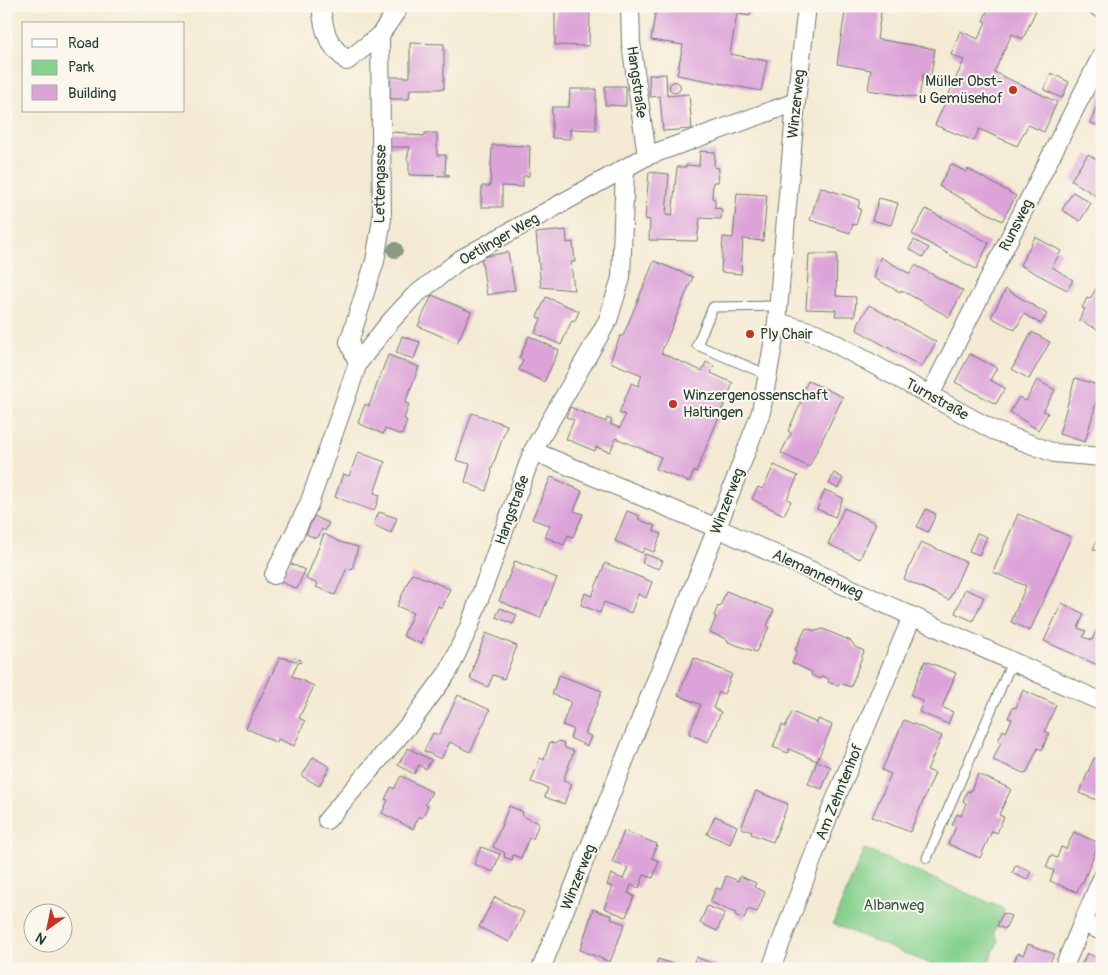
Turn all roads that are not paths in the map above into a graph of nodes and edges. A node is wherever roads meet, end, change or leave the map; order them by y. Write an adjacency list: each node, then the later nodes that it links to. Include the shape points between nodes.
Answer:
1 (321, 6): 7 (street, via 327,39 347,61)
2 (400, 6): 7 (street)
3 (630, 6): 10 (street, Hangstraße, via 631,43)
4 (807, 6): 9 (street, Winzerweg)
5 (1096, 6): 6 (street)
6 (1102, 9)
7 (380, 35): 13 (street, Lettengasse, via 382,219 375,261 349,342)
8 (1102, 55): 15 (street, Runsweg)
9 (796, 102): 10 (street, Oetlinger Weg); 12 (street, Winzerweg)
10 (647, 156): 11 (street, Oetlinger Weg)
11 (625, 169): 13 (street, Oetlinger Weg, via 461,258 413,297); 16 (street, Hangstraße, via 621,278 608,320)
12 (778, 314): 14 (street, Winzerweg); 14 (lane, via 713,306 697,345); 15 (street, Turnstraße)
13 (358, 363): 19 (street, Oetlinger Weg, via 309,504)
14 (768, 375): 18 (street, Winzerweg, via 761,412)
15 (930, 395): 17 (street, Turnstraße, via 993,430 1054,453)
16 (533, 451): 18 (street, Alemannenweg); 23 (street, Hangstraße, via 469,627 448,672 412,721)
17 (1102, 457)
18 (717, 528): 20 (street, Alemannenweg); 28 (street, Winzerweg)
19 (274, 575)
20 (912, 617): 21 (street, Alemannenweg); 29 (street, Am Zehntenhof, via 828,817)
21 (1012, 662): 22 (street, Alemannenweg); 24 (lane)
22 (1102, 702)
23 (326, 820)
24 (927, 858)
25 (1102, 878): 26 (street)
26 (1083, 923): 27 (street); 30 (street)
27 (1102, 931)
28 (541, 969)
29 (771, 969)
30 (1063, 969)

